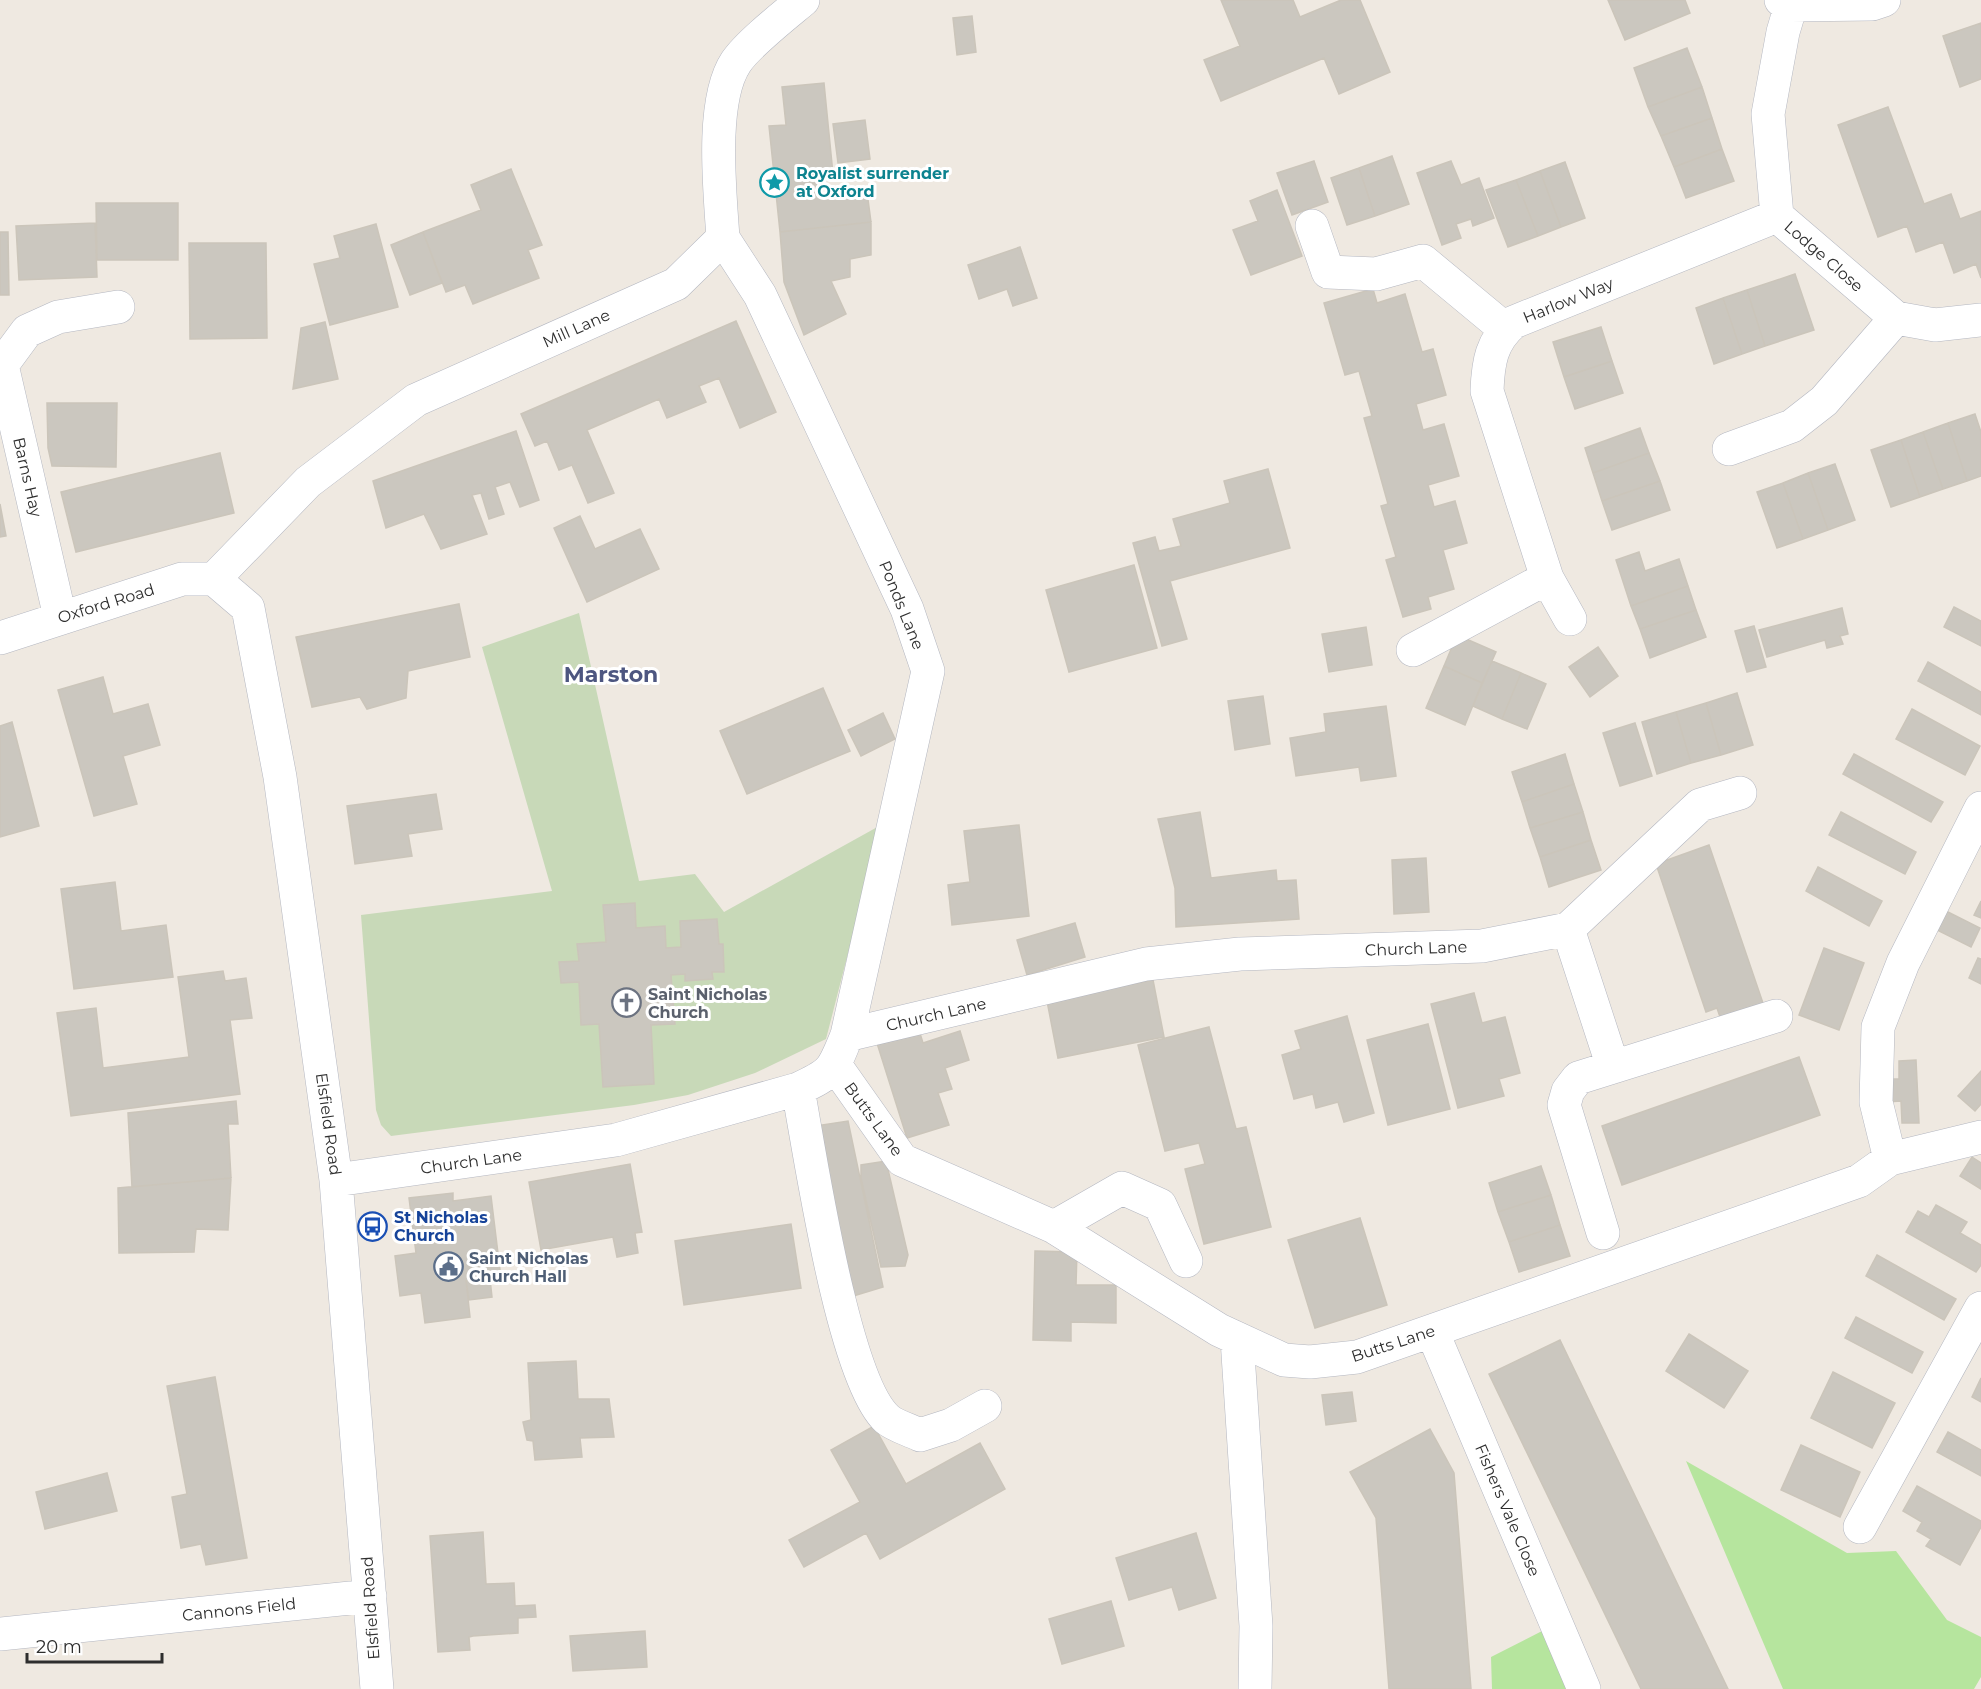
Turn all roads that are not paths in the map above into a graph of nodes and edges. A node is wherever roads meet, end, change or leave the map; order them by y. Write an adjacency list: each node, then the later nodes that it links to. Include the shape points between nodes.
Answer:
1 (803, 0): 6 (street, via 736,61 722,90 719,176)
2 (1884, 0): 3 (street, via 1872,4)
3 (1786, 3): 4 (street, Lodge Close, via 1768,114)
4 (1777, 216): 8 (street, Lodge Close); 10 (street, Harlow Way, via 1514,322)
5 (1312, 226): 10 (street, via 1328,272 1376,273 1423,261)
6 (723, 238): 13 (street, Mill Lane, via 676,284 416,400 308,482); 22 (street, Ponds Lane, via 760,295 907,609 928,671)
7 (118, 307): 14 (street, Barns Hay, via 58,317 27,331 2,365)
8 (1896, 318): 9 (street, via 1935,325); 11 (street, via 1816,407 1792,426)
9 (1981, 320)
10 (1505, 329): 12 (street, Harlow Way, via 1493,346 1487,391)
11 (1729, 449)
12 (1547, 578): 15 (street, Harlow Way); 17 (street)
13 (214, 579): 14 (street, Oxford Road, via 182,579); 27 (street, Elsfield Road, via 248,608 280,777)
14 (60, 617): 16 (street, Oxford Road)
15 (1570, 619)
16 (0, 638)
17 (1413, 650)
18 (1740, 793): 20 (street, via 1700,805)
19 (1981, 808): 26 (street, via 1903,963 1878,1027 1876,1102)
20 (1568, 929): 22 (street, Church Lane, via 1482,946 1240,954 1146,964); 23 (street)
21 (1776, 1016): 23 (street)
22 (841, 1050): 24 (street, Church Lane, via 826,1076); 28 (street, Butts Lane, via 902,1160)
23 (1613, 1067): 29 (street, via 1578,1078 1564,1105)
24 (798, 1089): 27 (street, Church Lane, via 616,1140); 34 (street, via 848,1336 871,1398 887,1419 920,1435 951,1425)
25 (1981, 1137): 26 (street, Butts Lane)
26 (1890, 1159): 32 (street, Butts Lane, via 1859,1181)
27 (336, 1180): 36 (street, Elsfield Road)
28 (1054, 1227): 30 (street, via 1122,1188 1160,1205); 33 (street, Butts Lane)
29 (1603, 1233)
30 (1186, 1261)
31 (1981, 1308): 35 (street)
32 (1432, 1331): 33 (street, Butts Lane, via 1357,1357 1310,1362 1284,1360); 40 (street, Fishers Vale Close)
33 (1237, 1339): 39 (street, via 1256,1626)
34 (985, 1406)
35 (1860, 1527)
36 (370, 1596): 37 (street, Cannons Field); 38 (street, Elsfield Road)
37 (0, 1634)
38 (376, 1689)
39 (1255, 1689)
40 (1584, 1689)

